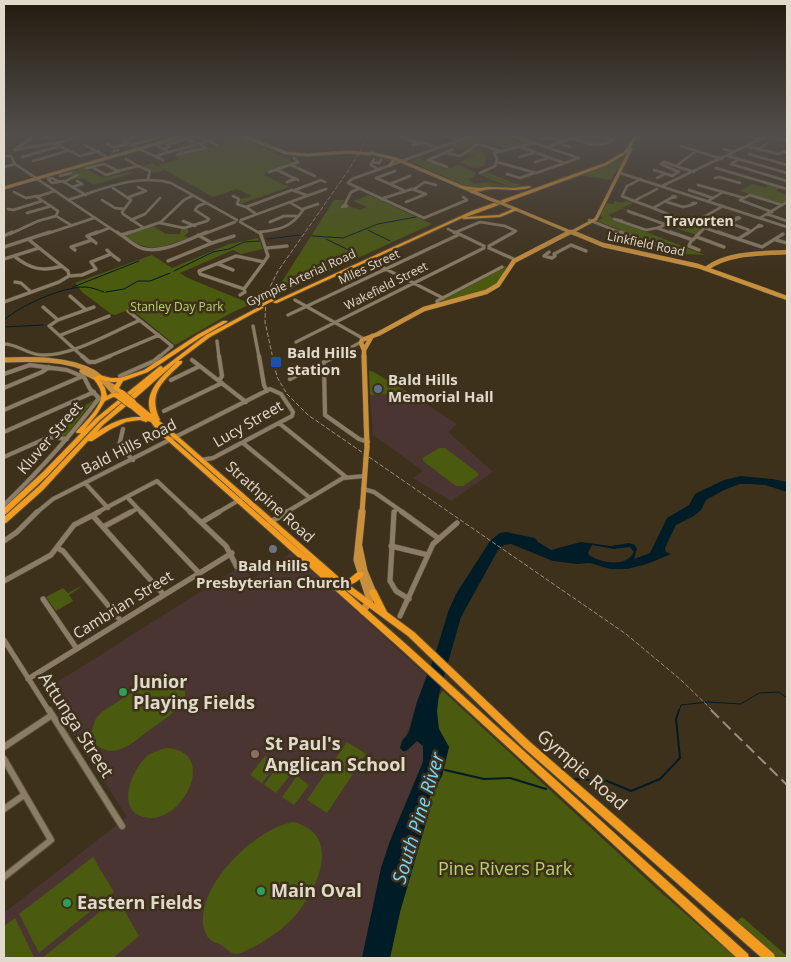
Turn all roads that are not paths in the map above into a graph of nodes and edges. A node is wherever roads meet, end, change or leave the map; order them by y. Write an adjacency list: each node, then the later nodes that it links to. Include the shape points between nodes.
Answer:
1 (33, 181): 35 (main road)
2 (39, 181): 42 (street)
3 (58, 181): 4 (street)
4 (64, 181): 32 (street)
5 (78, 181): 25 (street)
6 (132, 181): 36 (street)
7 (169, 181): 51 (street)
8 (293, 181): 24 (street)
9 (319, 181): 43 (street)
10 (350, 181): 38 (street, via 348,184)
11 (383, 181): 26 (street)
12 (398, 181): 26 (street)
13 (448, 181): 34 (main road, Linkfield Road)
14 (449, 181): 47 (main road, Linkfield Road)
15 (550, 181): 27 (highway, Gympie Arterial Road)
16 (558, 181): 105 (highway, Gympie Arterial Road)
17 (616, 181): 101 (main road)
18 (637, 181): 66 (street, via 627,186 622,196)
19 (647, 181): 31 (street)
20 (673, 181): 31 (street)
21 (730, 181): 22 (street, via 738,184)
22 (744, 181)
23 (759, 181): 41 (street)
24 (287, 182)
25 (82, 184): 29 (street); 32 (street)
26 (390, 184): 45 (street)
27 (539, 185): 47 (highway, via 516,190 493,186); 61 (highway, Gympie Arterial Road)
28 (698, 185): 48 (street)
29 (86, 186)
30 (437, 186): 39 (street, via 425,182)
31 (662, 186): 67 (street)
32 (72, 187): 49 (street)
33 (141, 187): 54 (street, via 146,191)
34 (462, 187): 47 (highway)
35 (4, 188)
36 (113, 188): 49 (street); 54 (street)
37 (326, 189): 53 (street)
38 (358, 189): 64 (street); 74 (street, via 352,192)
39 (414, 189): 45 (street); 69 (street, via 426,194)
40 (657, 189): 66 (street)
41 (787, 189)
42 (54, 190): 50 (street); 62 (street)
43 (295, 190): 53 (street); 79 (street)
44 (690, 190): 58 (street)
45 (405, 191): 64 (street)
46 (14, 192): 50 (street, via 26,198)
47 (475, 192): 60 (main road, Linkfield Road); 60 (main road, Linkfield Road); 61 (highway, via 497,187 505,190 505,194)
48 (723, 192): 58 (street); 59 (street)
49 (86, 195): 62 (street)
50 (37, 196): 65 (street)
51 (192, 196): 72 (street); 106 (street, via 184,199)
52 (234, 196): 79 (street, via 239,199 237,204)
53 (306, 196): 68 (street)
54 (129, 197): 82 (street, via 131,202)
55 (462, 197): 64 (street, via 467,200 424,218)
56 (160, 198): 97 (street, via 145,214)
57 (671, 198): 70 (street)
58 (714, 198): 67 (street)
59 (744, 198): 76 (street, via 751,196); 86 (street, via 740,201)
60 (490, 199): 84 (main road, Linkfield Road, bridge)
61 (497, 199): 177 (highway, Gympie Arterial Road)
62 (68, 200): 93 (street)
63 (102, 200): 82 (street)
64 (383, 200)
65 (42, 201): 77 (street); 81 (street)
66 (634, 201): 80 (street)
67 (707, 201): 78 (street)
68 (289, 202): 83 (street); 88 (street)
69 (406, 202)
70 (667, 202): 75 (street, via 683,207); 80 (street)
71 (787, 202): 76 (street)
72 (206, 203): 100 (street); 109 (street, via 195,210 209,220)
73 (318, 204): 83 (street)
74 (345, 204)
75 (691, 205)
76 (782, 205): 86 (street)
77 (50, 206): 87 (street); 91 (street, via 58,211)
78 (723, 206): 94 (street); 95 (street)
79 (246, 207): 88 (street)
80 (654, 208): 96 (street)
81 (8, 209)
82 (124, 209): 97 (street, via 123,214)
83 (303, 209): 92 (street)
84 (515, 210): 85 (highway); 105 (highway, via 500,216 468,217); 114 (main road, Linkfield Road)
85 (521, 212): 114 (main road, Linkfield Road)
86 (772, 212): 90 (street)
87 (27, 214)
88 (256, 214): 100 (street)
89 (635, 214): 107 (street)
90 (767, 214): 95 (street); 103 (street)
91 (56, 216): 108 (street); 126 (street)
92 (298, 216): 104 (street, via 284,216); 120 (street, via 288,228)
93 (94, 218): 108 (street); 112 (street)
94 (702, 218): 96 (street); 116 (street, via 708,223)
95 (760, 218): 111 (street)
96 (680, 219): 107 (street)
97 (131, 220): 113 (street)
98 (185, 220): 109 (street)
99 (735, 220): 118 (street, via 732,224)
100 (238, 221): 120 (street); 124 (street)
101 (591, 221): 119 (main road); 151 (street)
102 (622, 221): 115 (street, via 646,230)
103 (787, 221)
104 (270, 222)
105 (450, 222): 177 (highway, Gympie Arterial Road)
106 (160, 223): 109 (street, via 173,229); 113 (street)
107 (664, 224): 115 (street)
108 (71, 225): 129 (street)
109 (194, 226)
110 (757, 227): 118 (street)
111 (787, 227)
112 (109, 228): 123 (street); 131 (street, via 87,236)
113 (144, 228): 123 (street)
114 (564, 228): 119 (main road, Linkfield Road); 125 (main road)
115 (657, 228): 133 (street)
116 (705, 228): 128 (street); 130 (street)
117 (448, 230): 122 (street)
118 (749, 230): 130 (street)
119 (573, 231): 125 (main road); 144 (main road); 164 (main road, Linkfield Road, via 614,246); 164 (main road, Linkfield Road, via 616,249)
120 (260, 232): 143 (street)
121 (787, 232): 132 (street)
122 (456, 234): 141 (street); 141 (street, Miles Street, via 478,222 516,231); 166 (street, Miles Street)
123 (121, 235): 124 (street, via 138,247 155,249)
124 (198, 235): 136 (street)
125 (562, 235): 144 (main road)
126 (4, 236)
127 (234, 236): 136 (street)
128 (697, 236): 133 (street); 145 (street)
129 (28, 239): 139 (street); 142 (street)
130 (738, 239): 132 (street, via 762,247)
131 (92, 240): 135 (street); 140 (street)
132 (776, 240): 137 (street)
133 (691, 241): 152 (street, via 689,246)
134 (66, 243): 140 (street)
135 (96, 243)
136 (212, 243): 159 (street)
137 (787, 244)
138 (287, 246): 143 (street)
139 (4, 247)
140 (71, 247): 146 (street)
141 (486, 247): 158 (street); 170 (street, Wakefield Street)
142 (39, 248): 155 (street); 163 (street)
143 (267, 248): 160 (street, via 268,258)
144 (538, 248): 149 (street); 158 (main road)
145 (729, 249)
146 (75, 250)
147 (108, 250): 153 (street)
148 (586, 251): 154 (street, via 570,245)
149 (549, 252): 154 (street); 154 (street, via 544,256 552,258)
150 (787, 252): 164 (main road, via 731,258)
151 (676, 253)
152 (704, 253)
153 (111, 254): 157 (street); 168 (street, via 91,262 96,269)
154 (554, 254)
155 (14, 256): 156 (street); 163 (street, via 27,267 39,270)
156 (4, 259)
157 (119, 260)
158 (516, 260): 180 (main road, via 507,267 501,283 493,289)
159 (168, 261)
160 (264, 262): 162 (street, via 236,256); 171 (street)
161 (374, 263): 166 (street)
162 (218, 264): 167 (street); 171 (street, via 198,273)
163 (62, 266): 168 (street, via 68,270)
164 (710, 267): 176 (main road, Linkfield Road); 176 (main road, Linkfield Road)
165 (502, 268): 175 (street)
166 (386, 269): 170 (street); 184 (street, Miles Street)
167 (234, 270)
168 (69, 276): 172 (street)
169 (16, 282): 172 (street)
170 (414, 283): 175 (street); 192 (street, Wakefield Street)
171 (244, 288): 173 (street, via 245,292)
172 (31, 292): 179 (street)
173 (240, 295)
174 (70, 296): 185 (street)
175 (443, 298): 180 (street, via 436,302)
176 (787, 298)
177 (274, 300): 183 (highway, Gympie Arterial Road, bridge)
178 (295, 300): 184 (street)
179 (4, 302)
180 (438, 305): 199 (main road)
181 (94, 306): 185 (street)
182 (43, 307): 189 (street)
183 (260, 307): 191 (highway, Gympie Arterial Road); 194 (highway, Gympie Arterial Road)
184 (306, 307): 187 (street, Miles Street); 192 (street)
185 (85, 309): 189 (street)
186 (128, 312): 190 (street)
187 (288, 315)
188 (109, 316): 196 (street)
189 (58, 320): 196 (street, via 49,326)
190 (138, 321): 195 (street); 201 (street)
191 (225, 322): 210 (highway, via 150,369); 235 (highway, Gympie Arterial Road, via 187,346 117,402)
192 (334, 323): 198 (street, Wakefield Street); 199 (street)
193 (253, 326): 216 (street)
194 (213, 333): 219 (highway, via 163,379); 240 (highway, Gympie Arterial Road, via 101,424)
195 (159, 334): 201 (street, via 91,362); 210 (street, via 172,346 154,361)
196 (61, 335): 201 (street)
197 (218, 341): 213 (street)
198 (296, 342)
199 (364, 342): 204 (street); 233 (main road)
200 (4, 344): 201 (street, via 41,355)
201 (72, 348)
202 (192, 360): 205 (street)
203 (4, 362): 209 (main road, via 58,366)
204 (322, 364): 211 (street); 233 (street, via 324,414)
205 (200, 366): 212 (street); 213 (street)
206 (49, 367): 207 (street, via 23,366); 208 (street); 214 (street)
207 (4, 374)
208 (82, 376): 217 (street, Kluver Street); 223 (street)
209 (99, 378): 210 (highway); 218 (main road, Strathpine Road); 220 (highway, via 104,391)
210 (120, 378): 218 (highway)
211 (290, 379)
212 (171, 380)
213 (220, 382): 221 (street); 224 (street)
214 (4, 388)
215 (274, 389): 216 (street, Bald Hills Road); 227 (street, Lucy Street, via 279,391 293,413)
216 (267, 391): 221 (street, Bald Hills Road)
217 (94, 392): 229 (street); 231 (street, Kluver Street, via 99,397 98,401)
218 (118, 392): 220 (highway); 222 (highway, Strathpine Road, bridge)
219 (151, 399): 222 (highway); 226 (highway)
220 (103, 400): 235 (highway)
221 (246, 402): 230 (street, Bald Hills Road)
222 (134, 405): 225 (highway); 226 (highway, Strathpine Road)
223 (4, 410)
224 (164, 411)
225 (133, 418): 226 (highway); 240 (highway, via 99,433)
226 (156, 423): 230 (highway, Strathpine Road)
227 (279, 423): 232 (street, Lucy Street); 241 (street)
228 (123, 429): 237 (street, via 118,446)
229 (4, 432)
230 (174, 438): 237 (street, Bald Hills Road); 238 (highway, Strathpine Road); 247 (highway, Strathpine Road)
231 (68, 439): 234 (street, via 48,437); 248 (street, Kluver Street, via 30,482)
232 (243, 443): 236 (street, Lucy Street); 246 (street)
233 (368, 443): 242 (main road, bridge)
234 (4, 457)
235 (60, 457): 253 (highway, Gympie Arterial Road)
236 (213, 458): 238 (street, Lucy Street); 239 (street, Lucy Street)
237 (132, 460): 243 (street, Bald Hills Road)
238 (201, 460): 239 (highway, Strathpine Road)
239 (208, 466): 247 (highway, Strathpine Road)
240 (62, 467): 255 (highway, Gympie Arterial Road)
241 (346, 476): 242 (street); 246 (street)
242 (365, 476): 244 (main road)
243 (84, 483): 250 (street); 261 (street, Bald Hills Road, via 39,508 19,531)
244 (363, 489): 251 (street, via 374,492); 262 (main road)
245 (127, 498): 250 (street); 252 (street); 256 (street, via 157,481)
246 (310, 498): 257 (street)
247 (242, 499): 256 (street); 257 (highway, Strathpine Road)
248 (6, 500): 249 (street, Kluver Street)
249 (4, 506)
250 (108, 508): 254 (street)
251 (397, 508): 260 (street); 263 (street, via 393,514)
252 (137, 509): 259 (street); 268 (street)
253 (4, 512)
254 (93, 516): 259 (street); 264 (street, via 72,527)
255 (4, 521)
256 (202, 522): 265 (street)
257 (269, 523): 271 (highway, Strathpine Road); 277 (highway, Strathpine Road)
258 (457, 523): 260 (street)
259 (103, 527): 273 (street)
260 (438, 538): 266 (street)
261 (4, 541)
262 (359, 546): 269 (main road, via 356,557); 272 (main road, via 364,571)
263 (391, 546): 266 (street); 274 (street, via 390,581 396,591)
264 (57, 548): 270 (street, via 51,555); 280 (street, via 63,551)
265 (232, 553): 267 (street); 268 (street, Cambrian Street)
266 (428, 556): 274 (street)
267 (237, 567)
268 (199, 573): 273 (street, Cambrian Street)
269 (360, 574): 271 (highway, via 350,582); 276 (main road)
270 (4, 581)
271 (341, 583): 276 (highway, Strathpine Road)
272 (374, 592): 276 (main road, via 375,601); 278 (highway)
273 (164, 595): 280 (street, Cambrian Street)
274 (409, 598): 279 (street)
275 (43, 600): 282 (street)
276 (371, 605): 277 (main road); 278 (highway, Gympie Road)
277 (364, 612): 291 (highway, Gympie Road)
278 (385, 615): 292 (highway, Gympie Road, via 415,638 526,745)
279 (400, 616)
280 (121, 621): 282 (street, Cambrian Street)
281 (4, 640): 283 (street, Attunga Street)
282 (77, 648): 283 (street, Cambrian Street)
283 (28, 679): 284 (street, Attunga Street)
284 (52, 715): 285 (street); 289 (street, Attunga Street)
285 (4, 747)
286 (4, 759): 287 (street)
287 (24, 794): 288 (street); 290 (street, via 51,840)
288 (4, 809)
289 (122, 826)
290 (4, 877)
291 (744, 958)
292 (770, 958)

